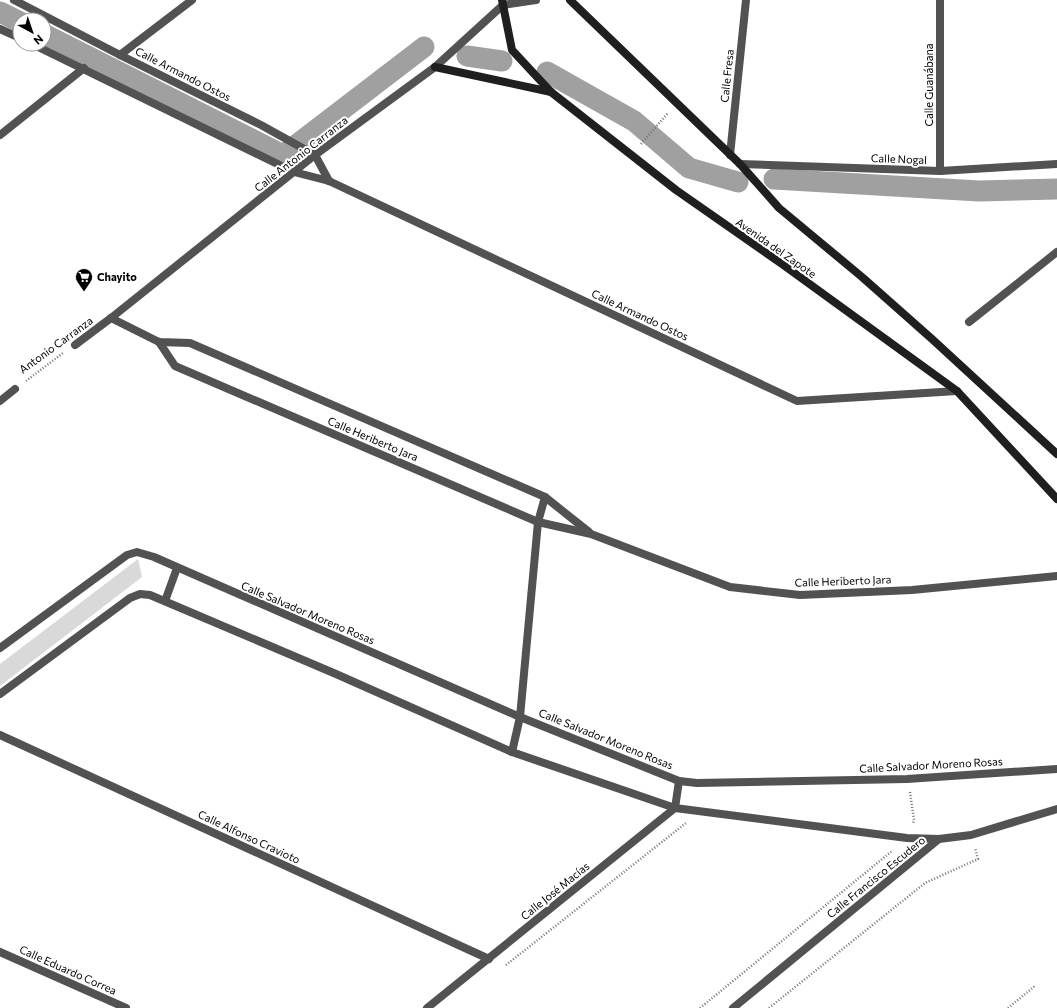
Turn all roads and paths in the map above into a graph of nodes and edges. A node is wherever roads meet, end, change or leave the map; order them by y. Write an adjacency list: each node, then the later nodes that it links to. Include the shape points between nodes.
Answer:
1 (14, 0): 11 (street, Calle Armando Ostos)
2 (192, 0): 11 (street)
3 (536, 0): 7 (street)
4 (570, 0): 19 (main road)
5 (746, 0): 19 (street, Calle Fresa)
6 (940, 0): 22 (street, Calle Guanábana)
7 (503, 3): 12 (street, Calle Antonio Carranza); 14 (main road, Avenida del Zapote, via 512,50)
8 (0, 29): 9 (street)
9 (12, 34)
10 (49, 52): 13 (street, Calle Armando Ostos)
11 (120, 55): 18 (street, Calle Armando Ostos, via 261,125)
12 (435, 67): 14 (main road); 18 (street, Calle Antonio Carranza)
13 (84, 68): 16 (street); 23 (street, Calle Armando Ostos)
14 (551, 92): 31 (main road, Avenida del Zapote, via 676,190)
15 (663, 120): 17 (path)
16 (0, 135)
17 (641, 144)
18 (315, 155): 23 (street, Calle Antonio Carranza); 24 (street)
19 (730, 155): 20 (main road)
20 (740, 164): 22 (street, Calle Nogal); 33 (main road, via 779,208 926,333)
21 (1057, 164): 22 (street, Calle Nogal)
22 (940, 171)
23 (294, 172): 24 (street, Calle Armando Ostos); 26 (street, Calle Antonio Carranza)
24 (329, 181): 31 (street, Calle Armando Ostos, via 797,401)
25 (1057, 252): 27 (street)
26 (111, 318): 28 (street, Calle Heriberto Jara); 29 (street, Antonio Carranza)
27 (969, 322)
28 (159, 342): 34 (street, Calle Heriberto Jara, via 190,343); 36 (street, Calle Heriberto Jara, via 175,366)
29 (75, 345): 30 (path, Antonio Carranza)
30 (15, 389): 32 (street)
31 (957, 392): 35 (main road, Avenida del Zapote)
32 (0, 401)
33 (1057, 454)
34 (545, 497): 36 (street); 37 (street, Calle Heriberto Jara)
35 (1057, 499)
36 (538, 522): 37 (street, Calle Heriberto Jara); 43 (street)
37 (591, 534): 39 (street, Calle Heriberto Jara, via 730,587 800,595 912,590)
38 (177, 568): 40 (street); 41 (street, Calle Salvador Moreno Rosas, via 138,552 127,555); 43 (street, Calle Salvador Moreno Rosas)
39 (1057, 576)
40 (165, 601): 42 (street, via 140,594 130,598); 45 (street)
41 (0, 648)
42 (0, 694)
43 (520, 717): 45 (street); 48 (street, Calle Salvador Moreno Rosas)
44 (0, 735): 57 (street, Calle Alfonso Cravioto)
45 (512, 752): 49 (street)
46 (1057, 769): 47 (street, Calle Salvador Moreno Rosas)
47 (907, 779): 48 (street, Calle Salvador Moreno Rosas, via 697,783); 52 (path)
48 (679, 780): 49 (street)
49 (675, 808): 51 (street); 57 (street, Calle José Macías)
50 (1057, 809): 53 (street, Calle Francisco Escudero)
51 (702, 811): 54 (street); 58 (path)
52 (914, 820)
53 (971, 835): 55 (street, Calle Francisco Escudero); 64 (path, via 978,859 925,883)
54 (907, 838): 55 (street); 62 (path)
55 (940, 839): 63 (street, Calle Francisco Escudero)
56 (0, 952): 60 (street, Calle Eduardo Correa)
57 (489, 959): 61 (street, Calle José Macías)
58 (502, 968)
59 (1035, 986): 65 (path)
60 (126, 1008)
61 (428, 1008)
62 (700, 1008)
63 (733, 1008)
64 (769, 1008)
65 (1008, 1008)

